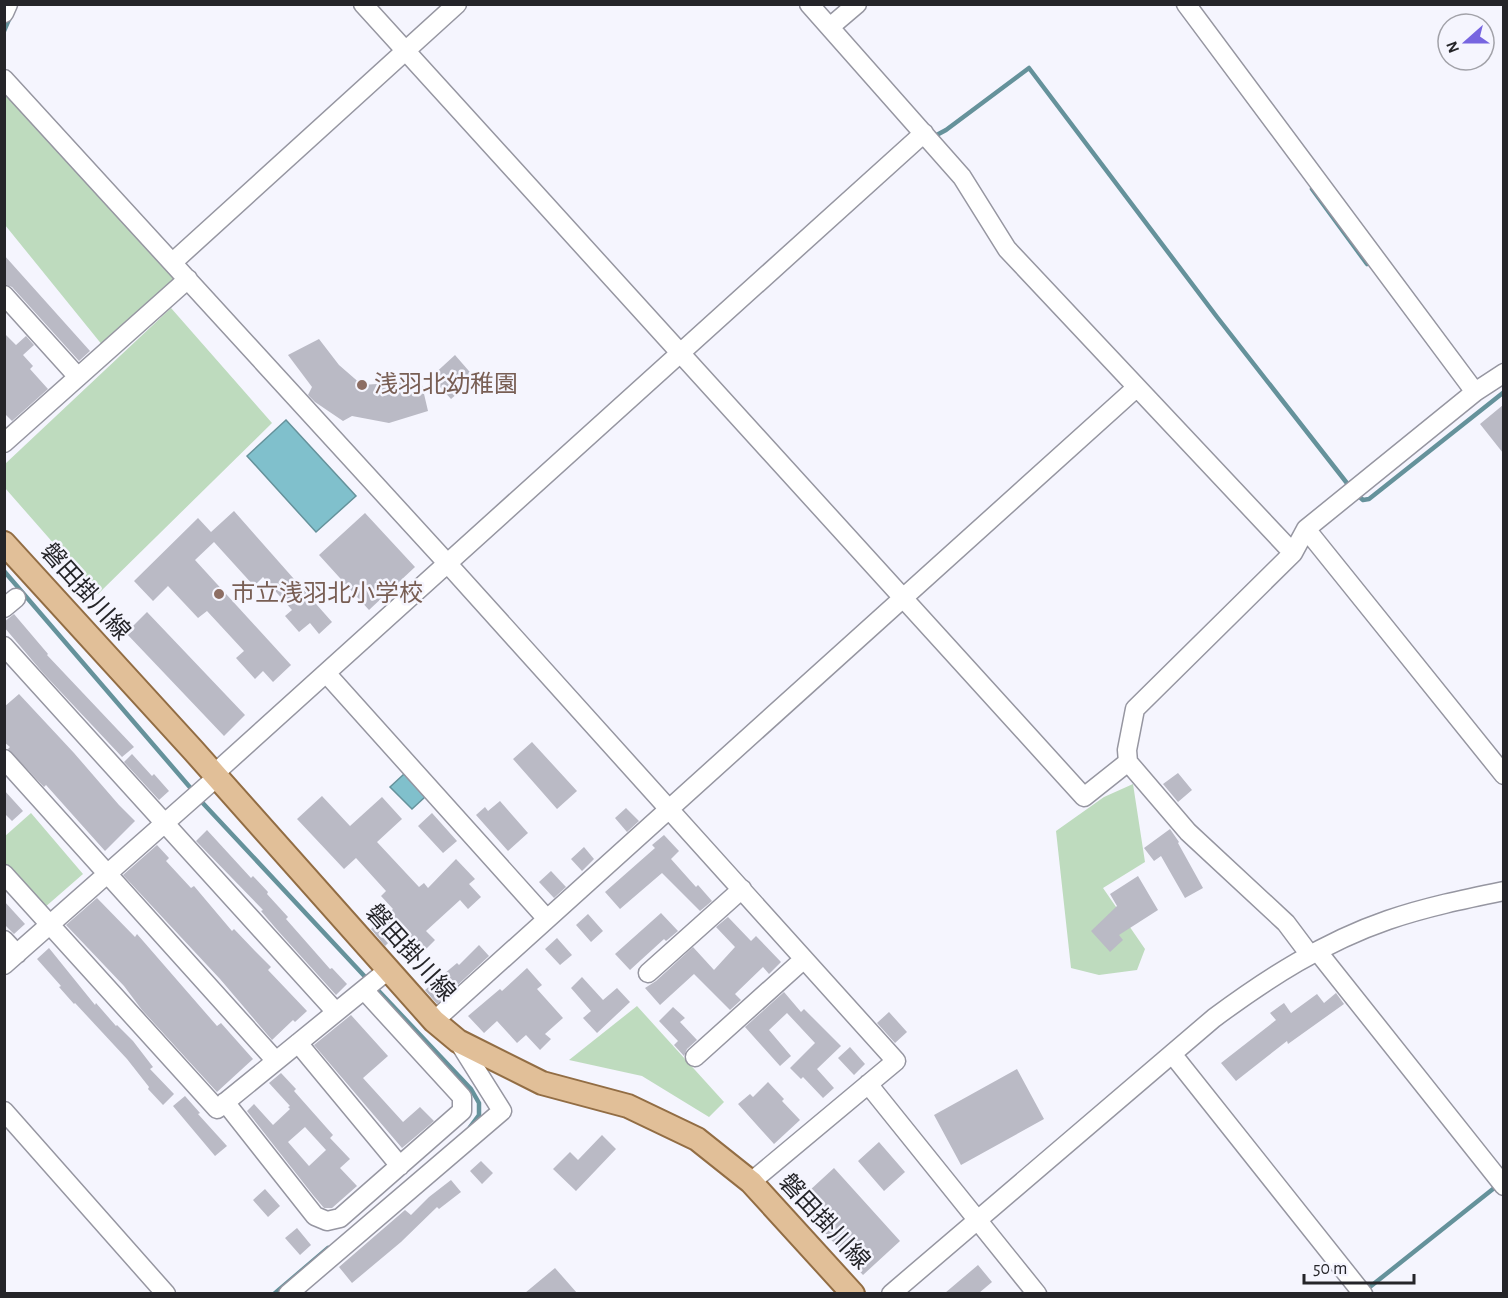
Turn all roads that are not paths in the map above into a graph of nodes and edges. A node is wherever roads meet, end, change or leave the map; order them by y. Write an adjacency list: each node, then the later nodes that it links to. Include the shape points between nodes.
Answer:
1 (8, 4): 7 (street)
2 (363, 4): 9 (street)
3 (457, 4): 9 (street)
4 (809, 4): 8 (street)
5 (856, 4): 8 (street)
6 (1186, 4): 19 (street)
7 (4, 13)
8 (830, 27): 11 (street)
9 (405, 52): 12 (street); 15 (street)
10 (4, 79): 12 (street)
11 (924, 133): 15 (street); 18 (street, via 962,177 1007,249)
12 (173, 262): 13 (street)
13 (188, 279): 17 (street); 24 (street)
14 (4, 295): 17 (street)
15 (679, 353): 24 (street); 25 (street)
16 (1503, 373): 19 (street)
17 (78, 377): 20 (street)
18 (1136, 388): 23 (street); 25 (street)
19 (1475, 392): 21 (street)
20 (8, 432)
21 (1306, 529): 23 (street); 31 (street)
22 (4, 543): 30 (main road, 磐田掛川線)
23 (1293, 553): 29 (street, via 1135,709)
24 (448, 564): 27 (street); 32 (street)
25 (902, 599): 29 (street, via 1084,797); 32 (street)
26 (4, 646): 33 (street)
27 (326, 673): 30 (street); 38 (street)
28 (4, 759): 35 (street)
29 (1128, 762): 41 (street, via 1188,832 1286,922)
30 (215, 775): 33 (street); 44 (main road, 磐田掛川線)
31 (1503, 775)
32 (670, 808): 36 (street); 38 (street)
33 (164, 824): 35 (street); 47 (street)
34 (4, 874): 39 (street)
35 (107, 875): 39 (street); 53 (street)
36 (742, 889): 42 (street); 45 (street)
37 (1503, 891): 41 (street, via 1386,921)
38 (547, 920): 48 (street)
39 (50, 925): 43 (street); 55 (street, via 217,1108)
40 (4, 940): 43 (street)
41 (1314, 954): 51 (street, via 1254,989); 59 (street)
42 (804, 958): 52 (street); 54 (street, via 896,1061)
43 (11, 960)
44 (388, 970): 46 (street); 48 (main road, 磐田掛川線)
45 (648, 973)
46 (364, 990): 47 (street); 57 (street, via 462,1097 462,1111)
47 (336, 1012): 50 (street)
48 (434, 1021): 49 (main road, 磐田掛川線)
49 (458, 1041): 58 (main road, 磐田掛川線, via 542,1083 628,1106 697,1139); 62 (street, via 502,1111)
50 (298, 1043): 53 (street); 57 (street)
51 (1173, 1055): 60 (street); 66 (street)
52 (695, 1057)
53 (276, 1061): 55 (street)
54 (868, 1084): 58 (street); 60 (street)
55 (225, 1102): 57 (street, via 315,1216 327,1221 340,1218)
56 (4, 1111): 61 (street)
57 (400, 1166)
58 (751, 1182): 63 (main road, 磐田掛川線)
59 (1503, 1186)
60 (978, 1219): 64 (street); 65 (street)
61 (166, 1293)
62 (288, 1293)
63 (853, 1293)
64 (891, 1293)
65 (1037, 1293)
66 (1363, 1293)

